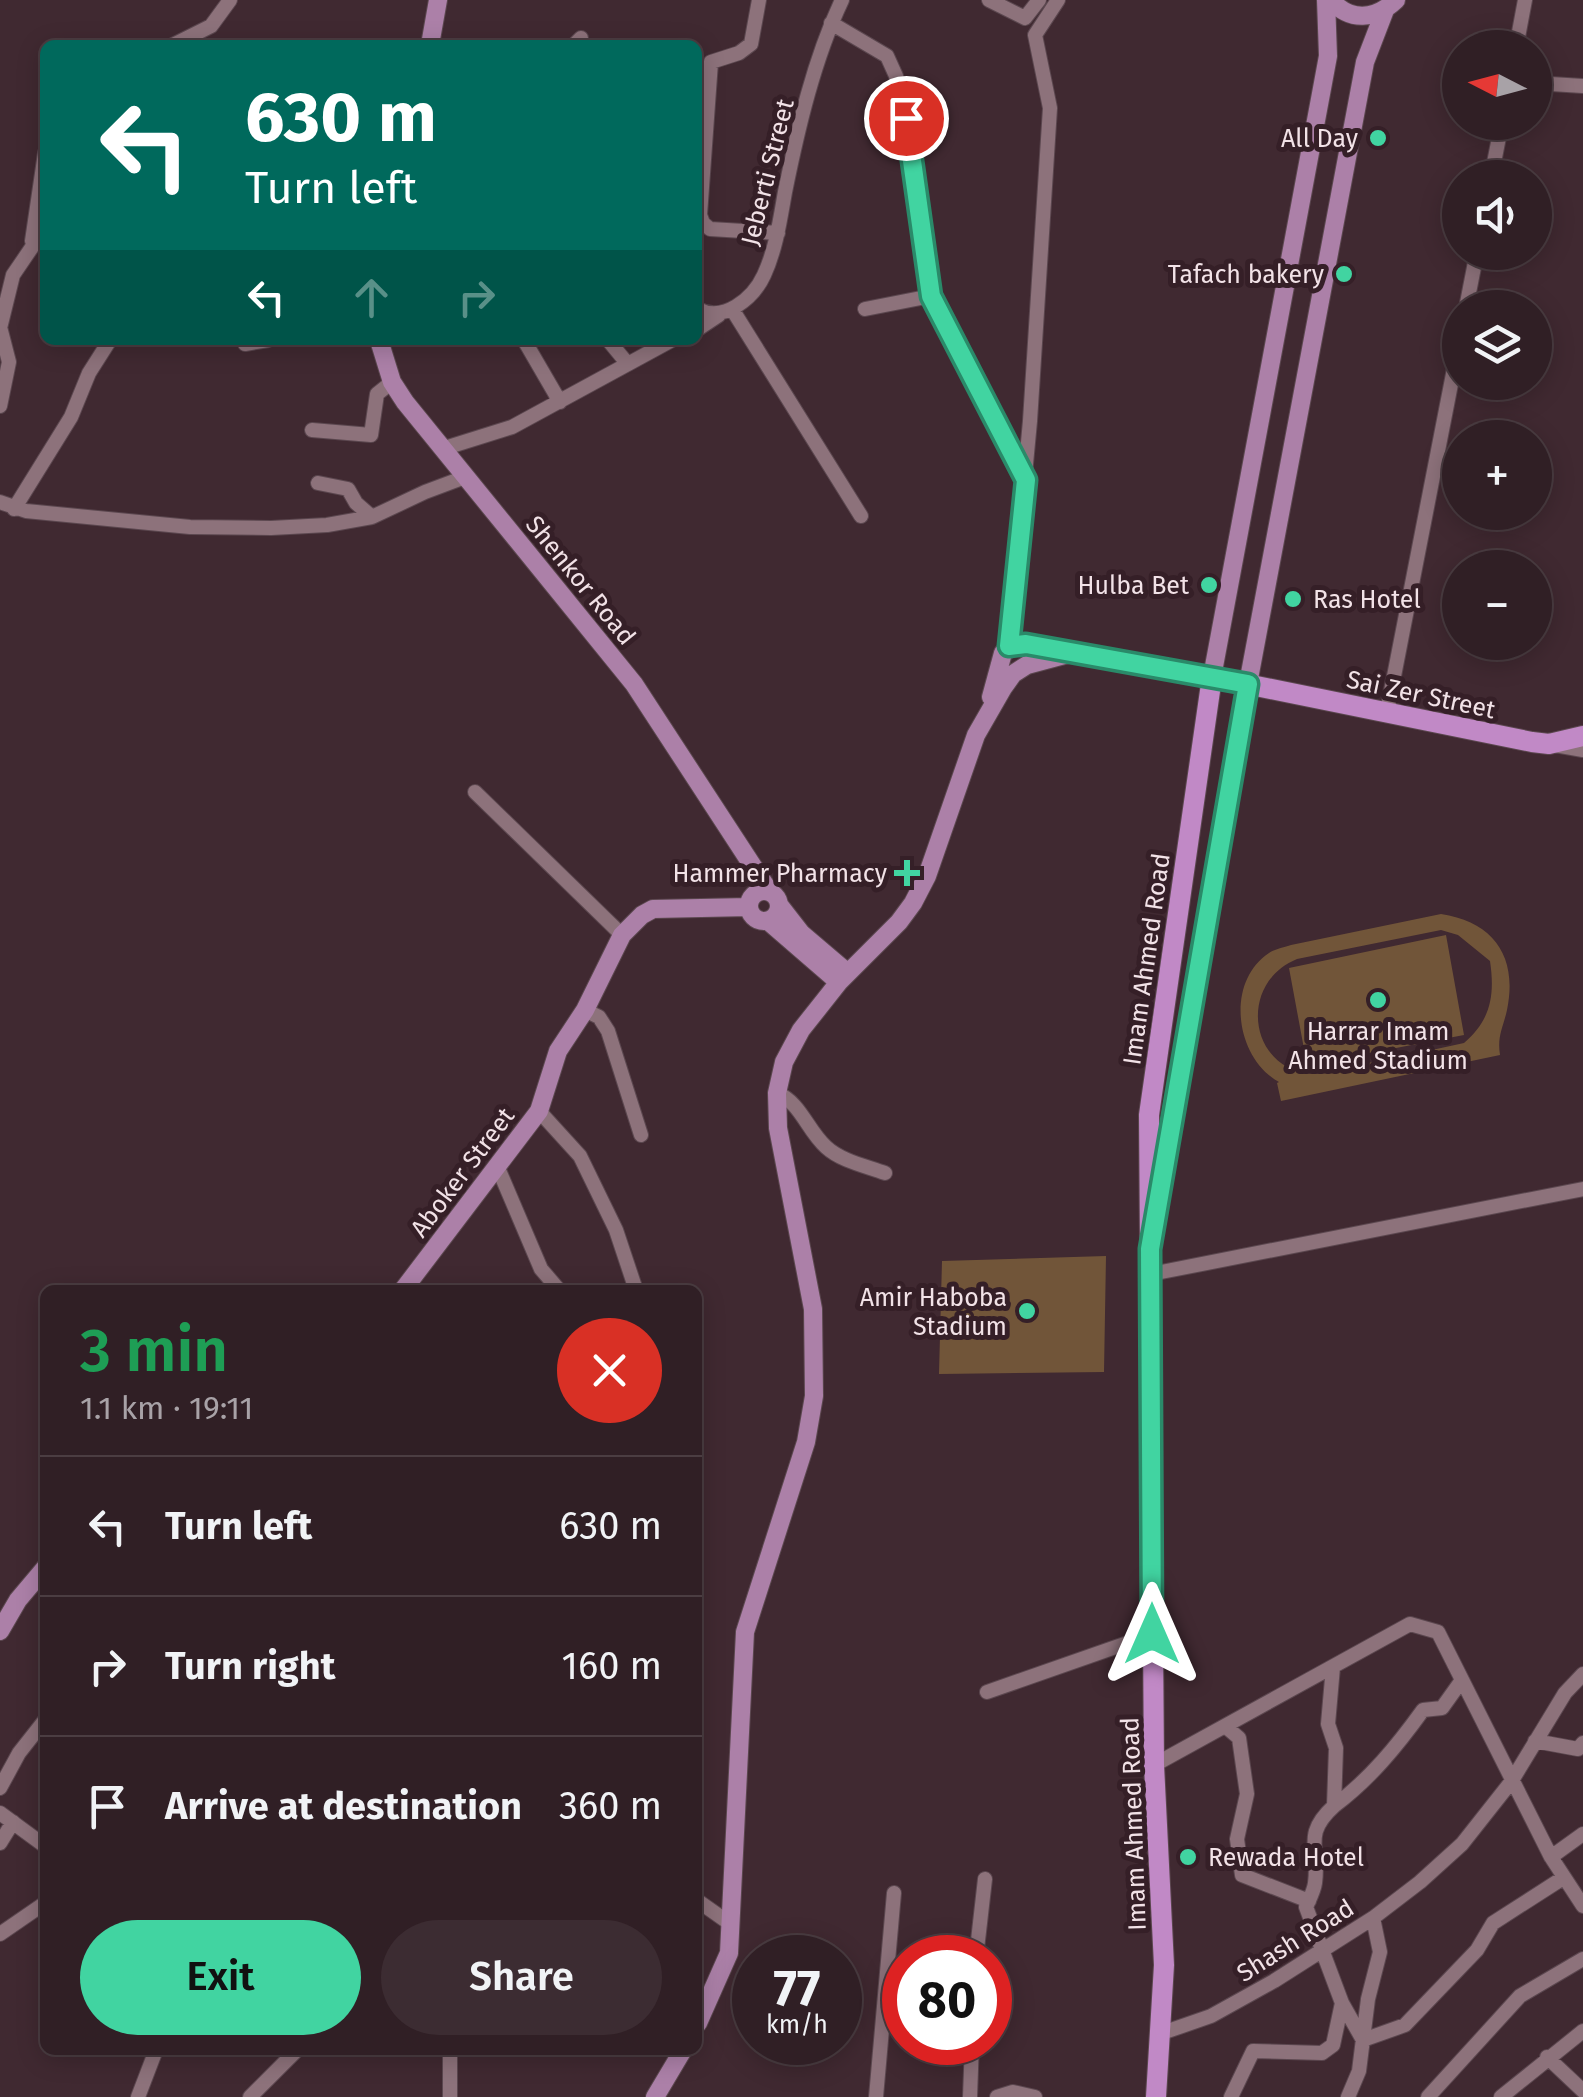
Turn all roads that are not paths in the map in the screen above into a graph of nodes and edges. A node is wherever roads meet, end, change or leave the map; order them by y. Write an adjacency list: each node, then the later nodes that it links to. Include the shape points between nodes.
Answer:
1 (230, 0): 13 (street, via 211,26)
2 (438, 0): 14 (main road)
3 (758, 0): 18 (street, via 752,44 711,62)
4 (840, 0): 11 (street, Jeberti Street)
5 (989, 0): 6 (street, via 1025,18)
6 (1039, 0)
7 (1058, 0): 46 (street, via 1035,35 1050,108)
8 (1328, 0): 10 (main road, via 1358,16); 21 (main road, via 1328,56)
9 (1526, 0): 12 (street)
10 (1390, 5): 23 (main road, via 1365,62)
11 (831, 23): 20 (street, Jeberti Street); 25 (street, via 887,56 896,76)
12 (1520, 30)
13 (183, 40)
14 (431, 40)
15 (1552, 85): 16 (street)
16 (1583, 86)
17 (40, 186): 24 (street)
18 (702, 187)
19 (702, 220): 20 (street, via 710,229)
20 (778, 233): 28 (street, Jeberti Street, via 763,278)
21 (1295, 233): 23 (main road); 41 (main road)
22 (40, 234): 24 (street)
23 (1331, 240): 43 (main road)
24 (31, 245): 29 (street, via 13,275)
25 (931, 296): 27 (street); 46 (street)
26 (702, 309): 28 (street)
27 (865, 309)
28 (726, 312): 30 (street, Jeberti Street); 49 (street)
29 (0, 327): 40 (street, via 9,362)
30 (702, 327)
31 (107, 345): 48 (street, via 71,417)
32 (381, 345): 37 (main road, Shenkor Road)
33 (527, 345): 39 (street)
34 (612, 345): 36 (street)
35 (662, 345): 36 (street)
36 (627, 363): 39 (street)
37 (392, 382): 42 (street, via 377,394 371,436); 44 (main road, Shenkor Road)
38 (1448, 400): 58 (street)
39 (560, 402): 44 (street, via 512,427)
40 (0, 406)
41 (1258, 424): 43 (main road); 51 (main road)
42 (312, 430)
43 (1294, 430): 52 (main road)
44 (444, 448): 45 (main road, Shenkor Road)
45 (465, 477): 50 (street); 63 (main road, Shenkor Road, via 634,684 744,856)
46 (1026, 480): 53 (street)
47 (318, 484): 50 (street, via 348,490)
48 (7, 505): 50 (street, via 190,526 271,528)
49 (862, 516)
50 (372, 517)
51 (1230, 580): 52 (main road); 55 (main road)
52 (1266, 585): 56 (main road)
53 (1009, 646): 54 (main road); 57 (main road)
54 (1068, 654): 55 (main road); 57 (main road, via 1014,674)
55 (1212, 677): 56 (highway, Sai Zer Street); 76 (highway, Imam Ahmed Road, via 1148,1115)
56 (1248, 684): 58 (highway, Sai Zer Street); 76 (highway, Imam Ahmed Road)
57 (988, 712): 65 (main road, via 927,876 899,922)
58 (1387, 712): 60 (highway, Sai Zer Street)
59 (1583, 736): 60 (highway, Sai Zer Street)
60 (1550, 744): 61 (street)
61 (1583, 750)
62 (475, 792): 64 (street)
63 (764, 904): 64 (main road, via 653,909); 66 (main road)
64 (622, 935): 69 (main road, Aboker Street)
65 (869, 953): 66 (main road); 67 (main road)
66 (822, 959): 67 (main road); 68 (main road)
67 (844, 977): 68 (main road)
68 (824, 1000): 70 (main road, via 800,1030)
69 (585, 1010): 71 (main road, Aboker Street, via 558,1052); 72 (street, via 608,1031)
70 (777, 1093): 74 (street, via 790,1099 830,1151); 111 (main road, via 812,1309 814,1396 806,1442 745,1632)
71 (539, 1111): 73 (main road, Aboker Street); 80 (street, via 580,1156)
72 (641, 1135)
73 (498, 1168): 78 (main road, Aboker Street); 79 (street)
74 (886, 1174)
75 (1583, 1189): 77 (street)
76 (1150, 1249): 77 (highway, Imam Ahmed Road)
77 (1150, 1274): 83 (highway, Imam Ahmed Road)
78 (407, 1285)
79 (555, 1285)
80 (634, 1285)
81 (40, 1574): 82 (main road)
82 (0, 1632)
83 (1152, 1634): 87 (street); 94 (highway, Imam Ahmed Road)
84 (1333, 1667): 86 (street, via 1410,1624 1438,1632); 91 (street); 97 (street, via 1328,1724 1336,1748)
85 (1583, 1674): 88 (street, Shash Road)
86 (1462, 1680): 95 (street); 97 (street, via 1442,1708 1424,1710 1394,1750)
87 (987, 1692)
88 (1565, 1693): 89 (street); 92 (street, Shash Road)
89 (1583, 1697)
90 (40, 1726): 96 (street)
91 (1225, 1726): 94 (street); 106 (street, via 1239,1738 1246,1794 1237,1839 1242,1875)
92 (1535, 1741): 93 (street); 95 (street, Shash Road)
93 (1581, 1750)
94 (1154, 1765): 121 (highway, Imam Ahmed Road)
95 (1512, 1782): 102 (street); 110 (street, Shash Road, via 1462,1844)
96 (0, 1788)
97 (1334, 1806): 106 (street, via 1317,1822 1316,1884)
98 (6, 1817): 100 (street); 101 (street)
99 (1583, 1834): 102 (street)
100 (0, 1842)
101 (40, 1842)
102 (1551, 1856): 104 (street)
103 (985, 1878): 114 (street)
104 (1563, 1878): 108 (street); 122 (street, via 1493,1924 1477,1950 1405,2025)
105 (894, 1893): 113 (street)
106 (1309, 1900): 115 (street)
107 (702, 1903): 111 (street)
108 (1583, 1906)
109 (40, 1907): 112 (street)
110 (1373, 1918): 115 (street, Shash Road); 122 (street, via 1380,1952)
111 (732, 1925): 119 (main road, via 729,1953)
112 (0, 1934)
113 (889, 1935)
114 (979, 1935)
115 (1324, 1949): 117 (street); 121 (street, Shash Road, via 1212,2016)
116 (1583, 1958): 141 (street, via 1520,1996)
117 (1342, 2002): 122 (street); 139 (street, via 1333,2044 1322,2053 1253,2051)
118 (882, 2012): 134 (street)
119 (702, 2014)
120 (1583, 2031): 127 (street)
121 (1162, 2033): 138 (highway, Imam Ahmed Road)
122 (1363, 2040): 140 (street)
123 (154, 2055): 130 (street)
124 (292, 2055): 131 (street)
125 (450, 2055): 132 (street)
126 (679, 2055): 133 (main road)
127 (1547, 2057): 129 (street); 142 (street)
128 (971, 2065): 135 (street)
129 (1583, 2091)
130 (138, 2097)
131 (250, 2097)
132 (450, 2097)
133 (655, 2097)
134 (876, 2097)
135 (970, 2097)
136 (997, 2097): 137 (street)
137 (1036, 2097)
138 (1156, 2097)
139 (1231, 2097)
140 (1348, 2097)
141 (1428, 2097)
142 (1502, 2097)

